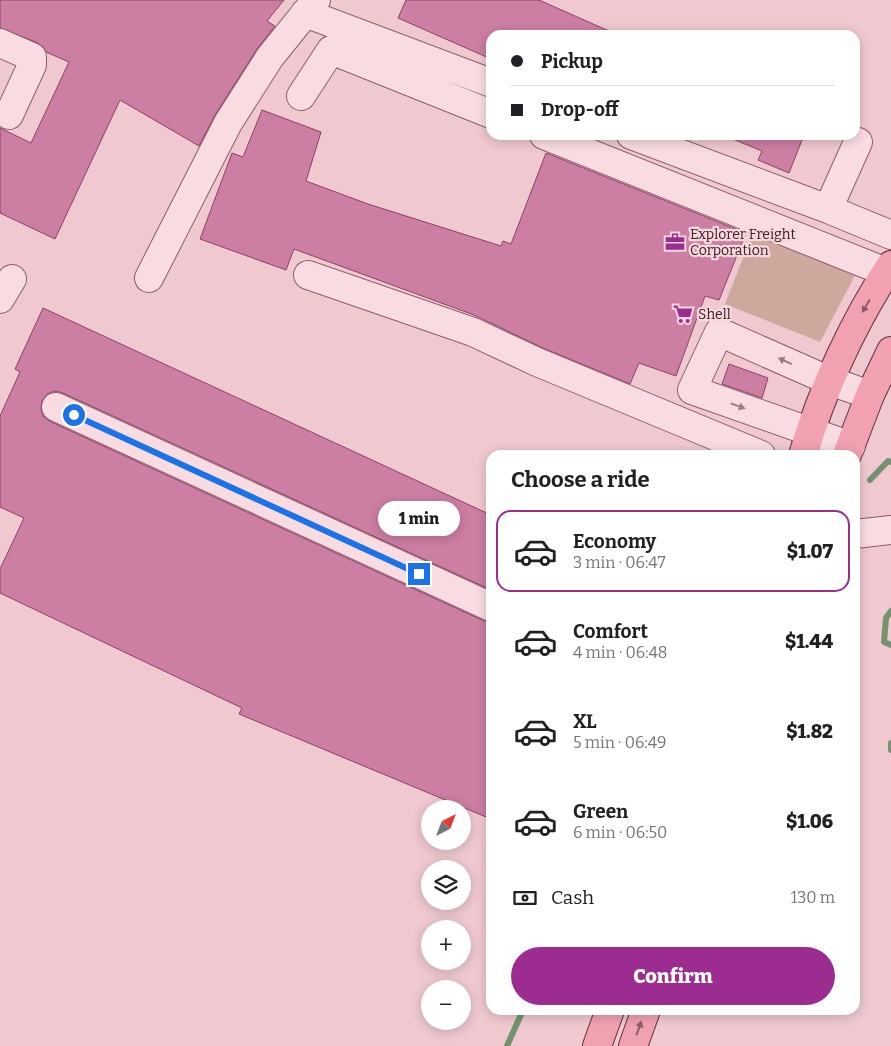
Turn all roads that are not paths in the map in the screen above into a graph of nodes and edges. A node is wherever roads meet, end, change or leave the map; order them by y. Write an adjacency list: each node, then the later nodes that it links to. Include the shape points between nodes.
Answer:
1 (311, 7): 3 (street); 14 (street, via 270,57 228,124)
2 (0, 43): 6 (street, via 32,57 32,65)
3 (486, 81)
4 (302, 96): 5 (street, via 331,50)
5 (486, 112)
6 (10, 115)
7 (557, 140): 12 (street)
8 (644, 140): 10 (street)
9 (858, 142): 10 (street)
10 (828, 209): 11 (street)
11 (891, 236)
12 (888, 268): 16 (main road, one-way to 16, via 856,323)
13 (308, 275): 20 (street, via 473,332)
14 (149, 278)
15 (891, 351): 17 (main road)
16 (830, 381): 17 (street); 19 (main road); 19 (street, one-way to 19, via 719,332 692,390)
17 (870, 395): 21 (main road)
18 (56, 407): 24 (street)
19 (806, 443): 21 (street)
20 (749, 450)
21 (849, 450)
22 (891, 530): 23 (street)
23 (860, 533)
24 (486, 605)
25 (608, 1015): 27 (main road)
26 (644, 1015): 28 (main road, one-way to 26)
27 (597, 1046)
28 (633, 1046)

